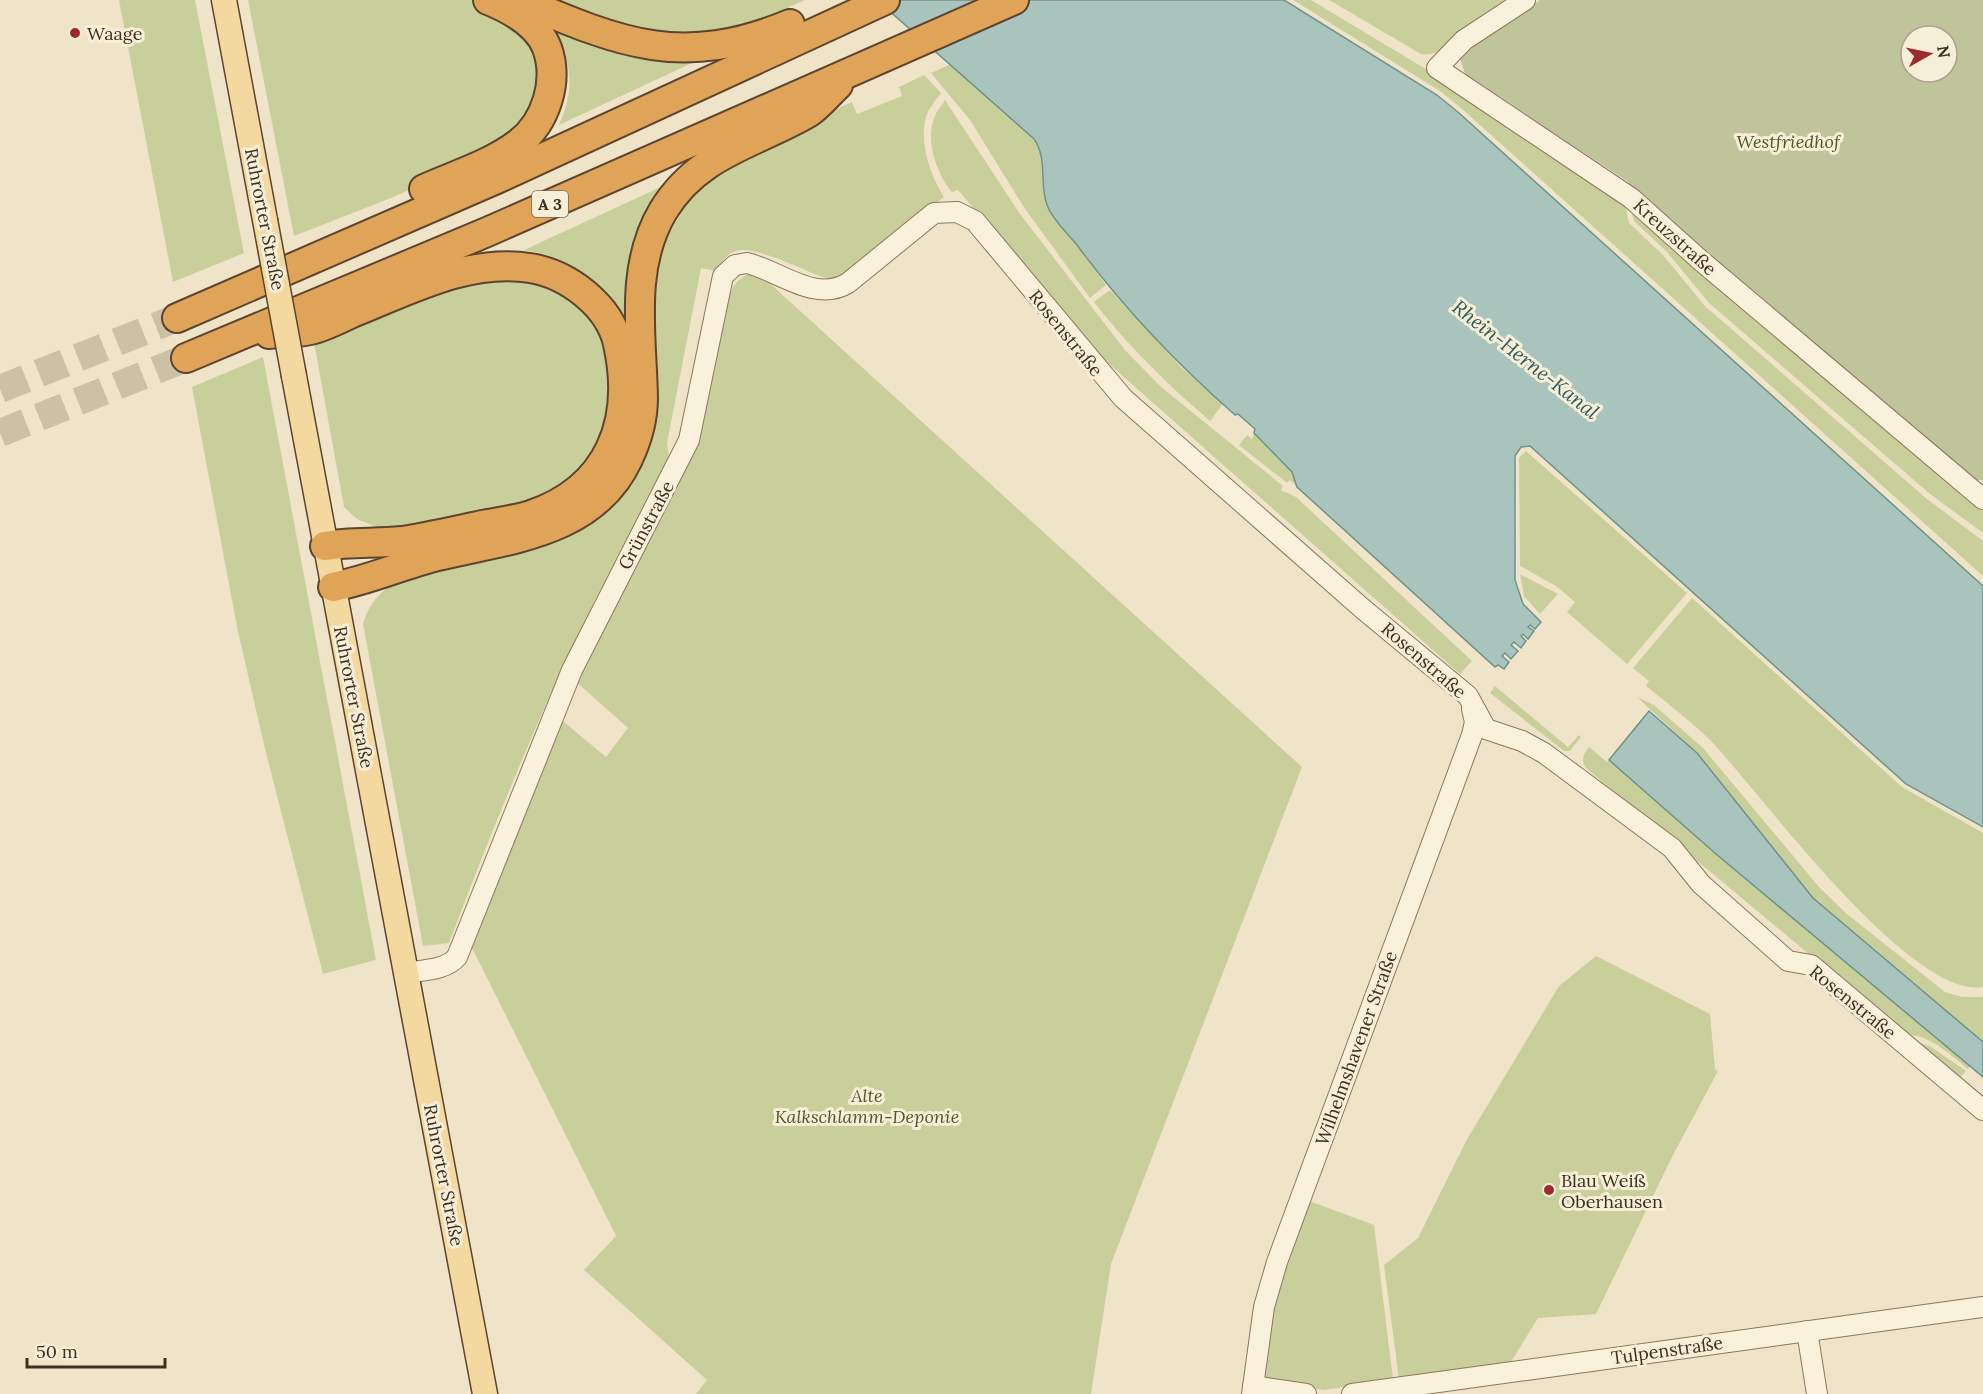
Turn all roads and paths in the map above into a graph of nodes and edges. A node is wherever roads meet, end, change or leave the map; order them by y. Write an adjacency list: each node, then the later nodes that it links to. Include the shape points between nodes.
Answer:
1 (224, 0): 14 (main road, Ruhrorter Straße, bridge)
2 (488, 0): 9 (highway, via 532,27 547,47 552,75 549,98 537,123 519,142 493,158 394,203)
3 (519, 0): 6 (highway, via 599,34 647,45 703,49 760,37 801,20)
4 (1014, 0): 7 (highway, A 3)
5 (1525, 0): 13 (street, Kreuzstraße, via 1464,40 1437,68 1631,198)
6 (874, 5): 9 (highway, A 3)
7 (866, 65): 11 (highway, A 3); 15 (highway, via 809,112 713,161 689,180 663,212 641,284 641,424 626,464 606,493 558,527)
8 (951, 211): 16 (street, Rosenstraße, via 975,222 1123,398 1468,696); 17 (street, Grünstraße, via 929,216 836,289 816,290 747,263 735,265 723,276 688,440 572,670 457,957 434,969)
9 (359, 239): 10 (highway, A 3)
10 (177, 318)
11 (246, 334): 12 (highway, A 3); 14 (highway, via 311,330 453,273 529,267 553,273 596,304 618,341 624,407 616,438 599,469 566,499 531,515 440,535)
12 (186, 358)
13 (1983, 499)
14 (325, 546): 15 (main road, Ruhrorter Straße)
15 (333, 587): 17 (main road, Ruhrorter Straße)
16 (1472, 706): 18 (street, Rosenstraße, via 1486,729 1544,753 1672,848 1701,884 1788,961 1811,965); 21 (street, Wilhelmshavener Straße, via 1472,735 1269,1284)
17 (406, 973): 22 (main road, Ruhrorter Straße)
18 (1983, 1110)
19 (1983, 1307): 20 (street, Tulpenstraße)
20 (1807, 1331): 24 (street, Tulpenstraße); 25 (street)
21 (1252, 1390): 23 (street)
22 (485, 1394)
23 (1306, 1394)
24 (1352, 1394)
25 (1817, 1394)

